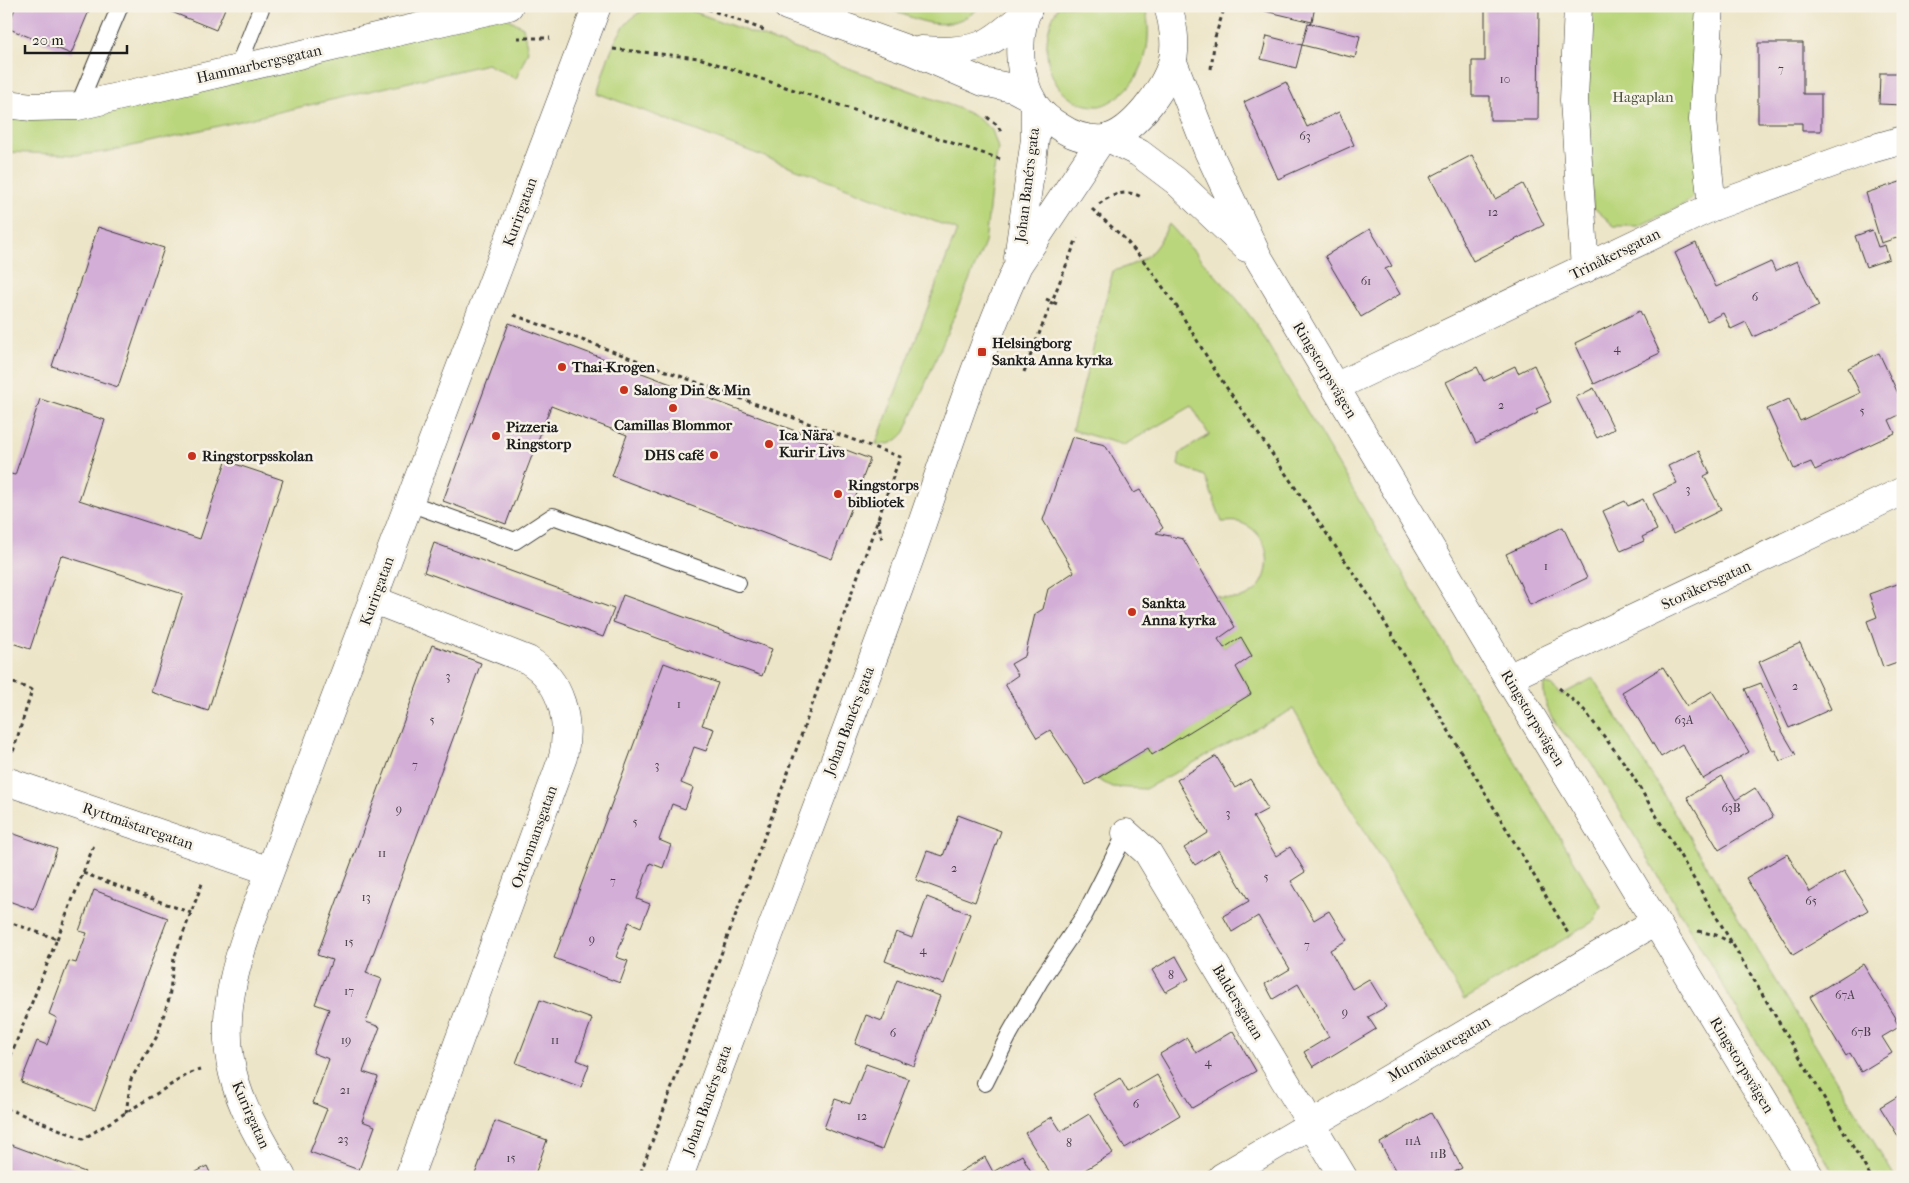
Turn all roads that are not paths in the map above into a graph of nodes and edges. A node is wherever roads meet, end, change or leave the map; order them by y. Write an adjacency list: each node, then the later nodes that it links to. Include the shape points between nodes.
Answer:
1 (120, 6): 16 (lane)
2 (262, 6): 13 (lane)
3 (509, 6): 13 (street, Hammarbergsgatan)
4 (597, 6): 25 (street, Kurirgatan)
5 (787, 6): 11 (street)
6 (1168, 6): 12 (street)
7 (1188, 6): 12 (street)
8 (1578, 6): 22 (street, via 1574,100)
9 (1710, 6): 19 (street, via 1703,120)
10 (1028, 8): 11 (street, via 998,36 982,44 950,51); 14 (street, via 1021,54 1022,70)
11 (909, 50): 14 (street, via 982,82 1013,88)
12 (1173, 53): 17 (street, via 1165,80 1145,110 1121,132); 20 (street, Ringstorpsvägen, via 1208,150)
13 (237, 69): 16 (street, Hammarbergsgatan)
14 (1033, 101): 17 (street, Ringstorpsvägen, via 1048,120 1066,131 1089,139); 21 (street, Johan Banérs gata, via 1035,139)
15 (6, 104): 16 (street, Hammarbergsgatan)
16 (78, 106)
17 (1105, 138): 20 (street, Ringstorpsvägen, via 1138,153 1176,181); 21 (street, Johan Banérs gata)
18 (1903, 140): 19 (street, Trinåkersgatan)
19 (1712, 208): 22 (street, Trinåkersgatan)
20 (1258, 257): 23 (street, Ringstorpsvägen)
21 (1018, 265): 37 (street, Johan Banérs gata, via 982,352 904,576)
22 (1585, 269): 23 (street, Trinåkersgatan)
23 (1335, 387): 28 (street, Ringstorpsvägen)
24 (1903, 491): 28 (street, Storåkersgatan)
25 (410, 503): 26 (lane, via 515,541 553,516); 27 (street, Kurirgatan)
26 (738, 583)
27 (374, 600): 31 (street, Kurirgatan); 36 (street, Ordonnansgatan, via 528,660 554,687 565,715 563,757)
28 (1508, 678): 32 (street, Ringstorpsvägen)
29 (8, 770): 31 (street, Ryttmästaregatan, via 105,815)
30 (1126, 833): 33 (lane, via 1084,916 1040,981); 34 (street, Baldersgatan, via 1148,853)
31 (270, 871): 35 (street, Kurirgatan, via 232,981 228,1007 230,1059 244,1107)
32 (1655, 922): 34 (street, Murmästaregatan); 40 (street, Ringstorpsvägen)
33 (985, 1083)
34 (1312, 1124): 38 (street, Murmästaregatan); 39 (street, Baldersgatan)
35 (282, 1177)
36 (409, 1177)
37 (679, 1177)
38 (1222, 1177)
39 (1342, 1177)
40 (1810, 1177)

